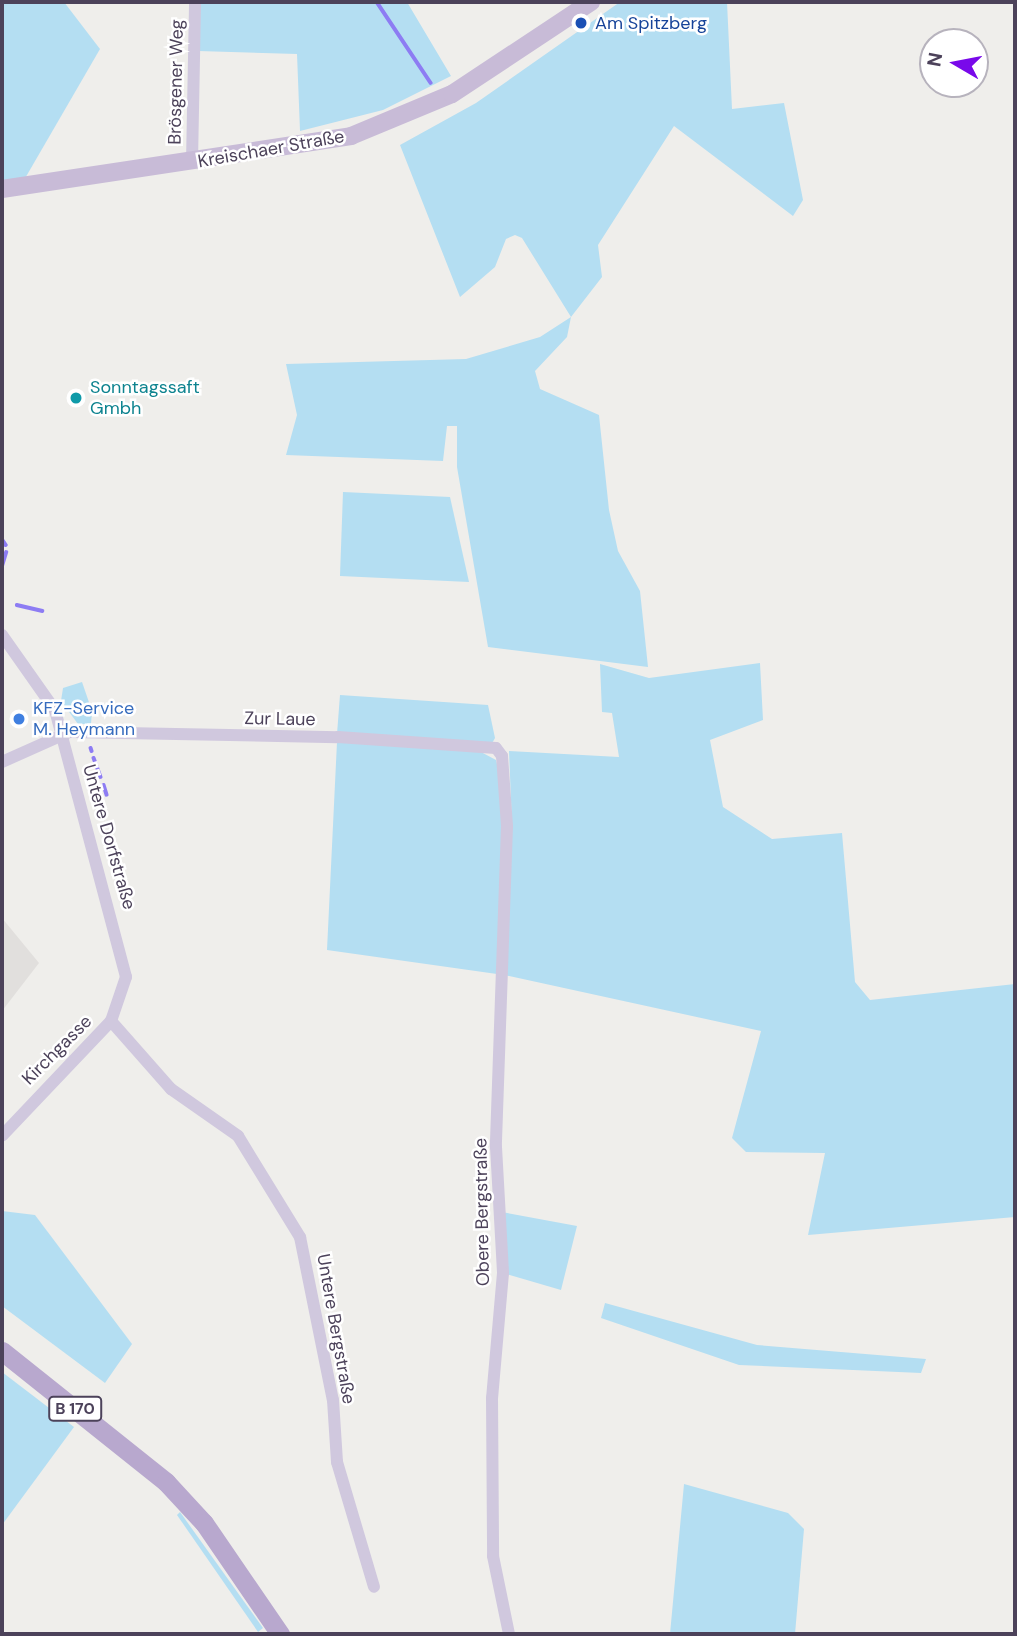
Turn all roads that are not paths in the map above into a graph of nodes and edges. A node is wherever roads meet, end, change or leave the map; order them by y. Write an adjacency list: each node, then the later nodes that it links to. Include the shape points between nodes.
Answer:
1 (195, 2): 3 (street, Brösgener Weg)
2 (590, 2): 3 (main road, Kreischaer Straße, via 452,94 387,123 300,147)
3 (192, 162): 4 (main road, Kreischaer Straße)
4 (2, 190)
5 (2, 635): 6 (street, Untere Dorfstraße, via 44,690)
6 (62, 735): 7 (street, Zur Laue, via 338,737); 8 (street); 9 (street, Untere Dorfstraße, via 123,955 126,991)
7 (496, 748): 14 (street, Obere Bergstraße, via 505,767 507,826 493,1556)
8 (5, 760)
9 (111, 1021): 10 (street, Kirchgasse); 12 (street, Untere Bergstraße, via 171,1088 239,1136 300,1237 333,1400 337,1462)
10 (2, 1136)
11 (2, 1351): 13 (main road, B 170, via 148,1466 204,1523)
12 (374, 1587)
13 (280, 1634)
14 (509, 1634)

